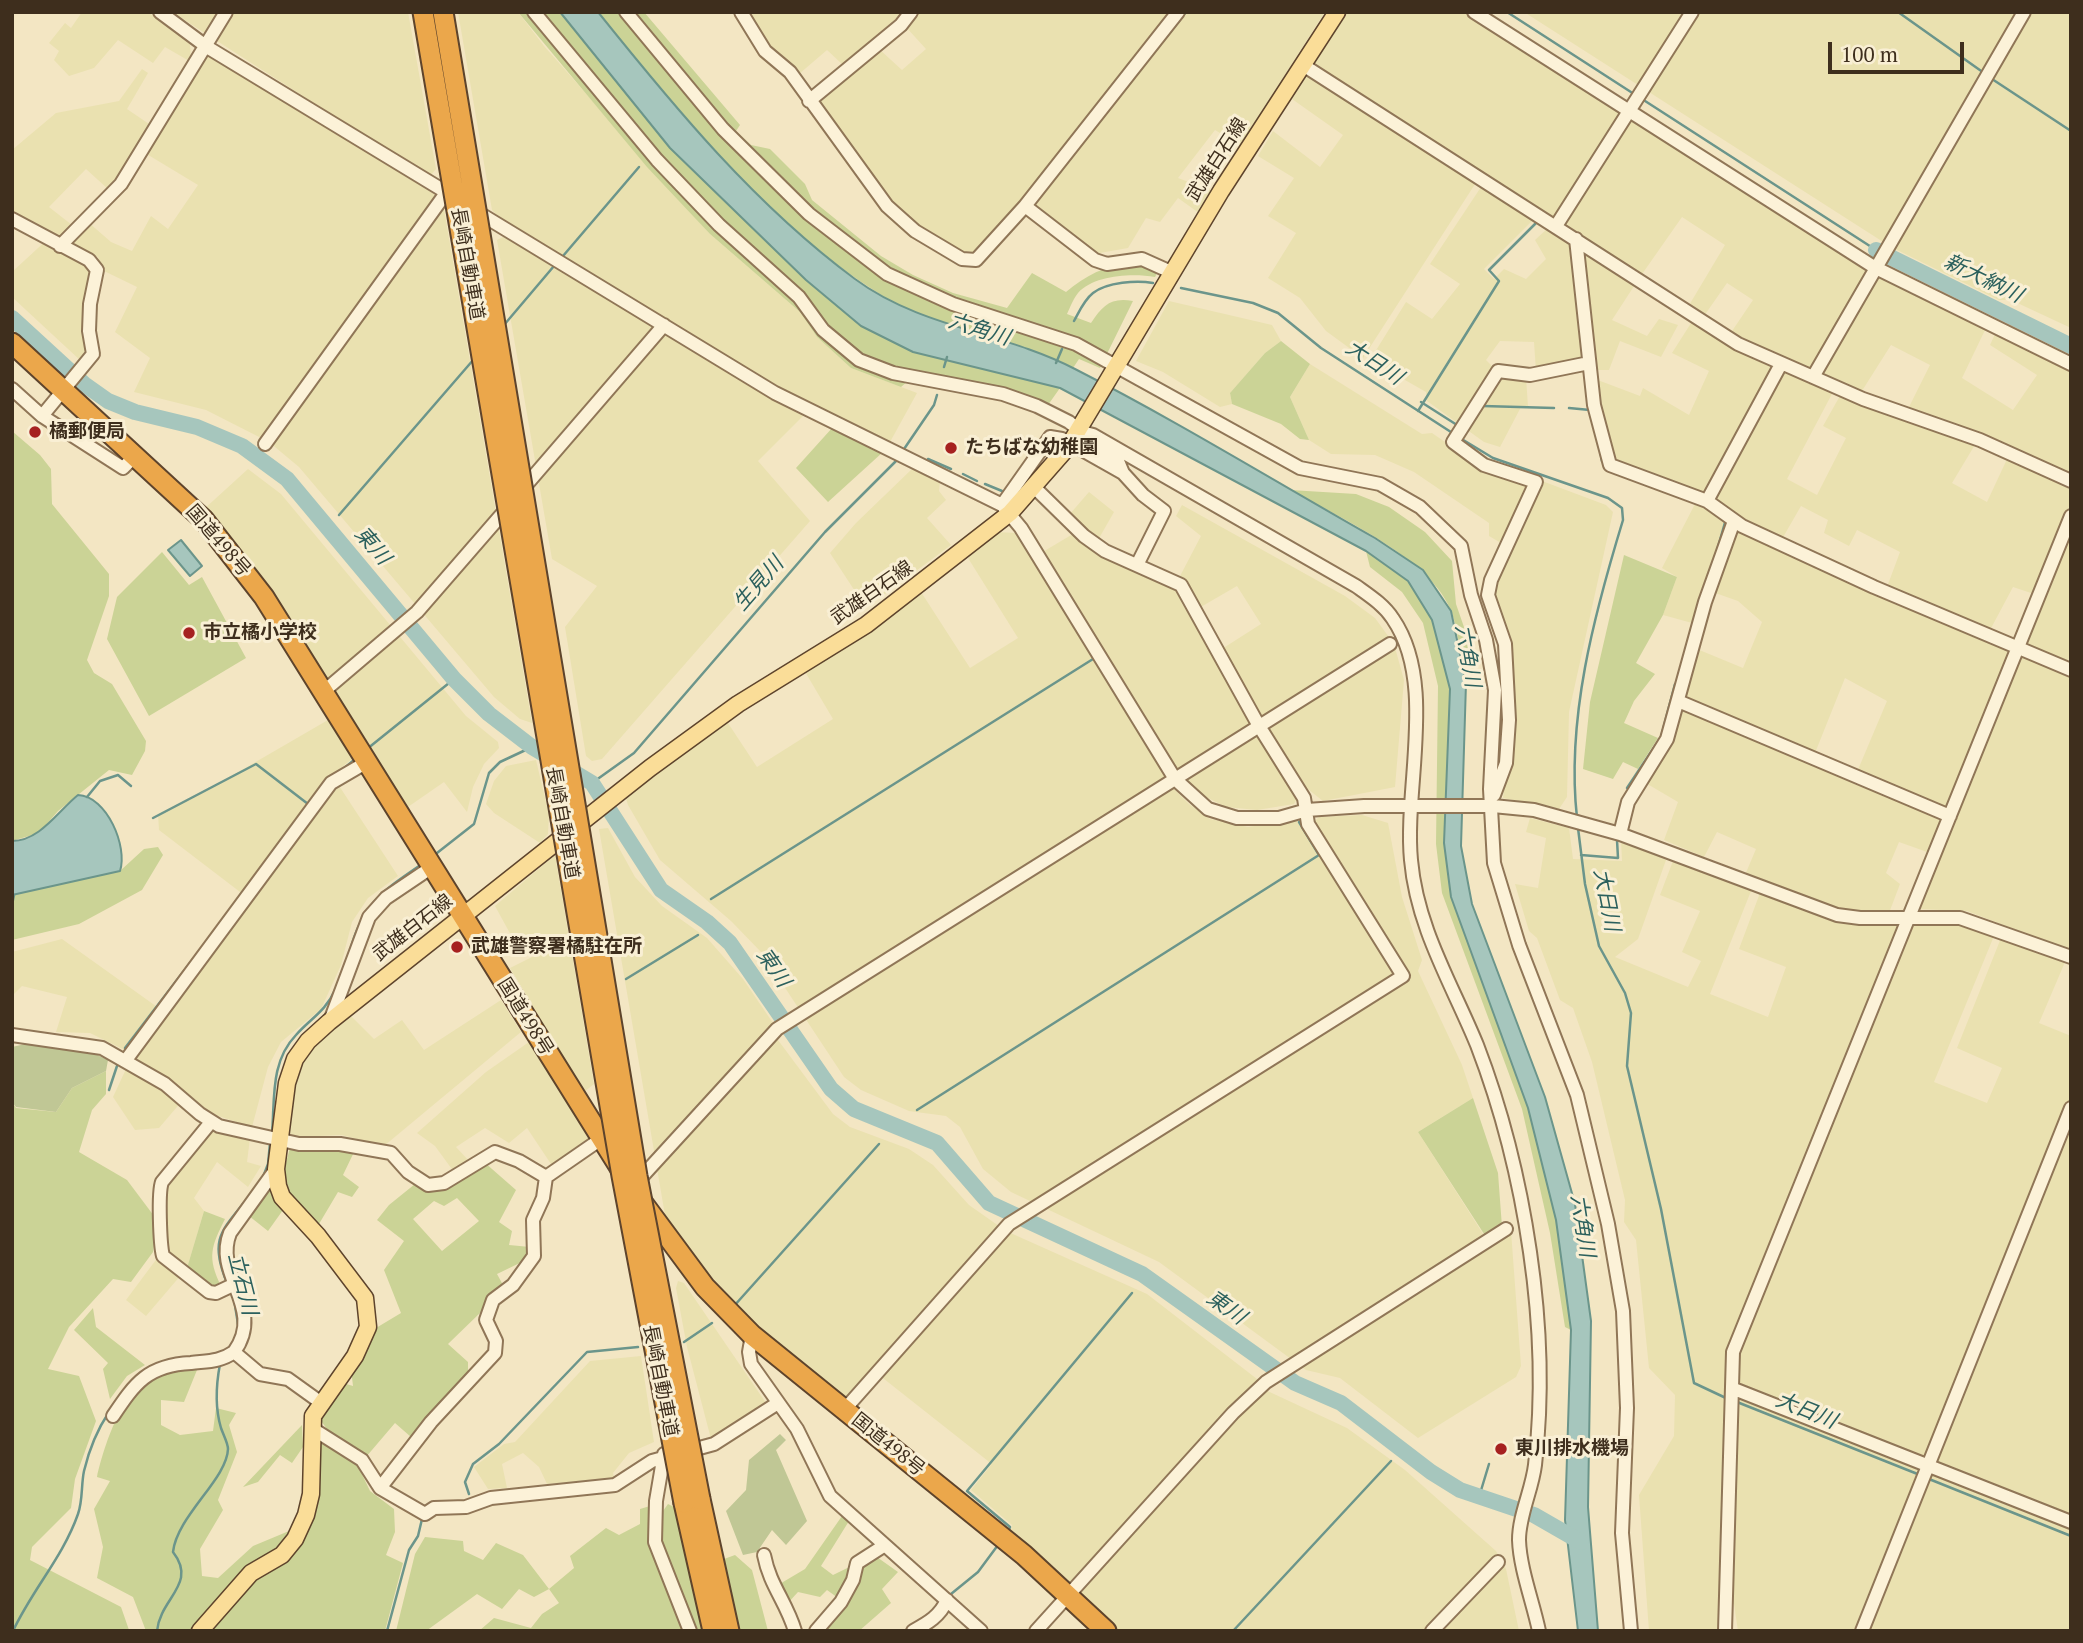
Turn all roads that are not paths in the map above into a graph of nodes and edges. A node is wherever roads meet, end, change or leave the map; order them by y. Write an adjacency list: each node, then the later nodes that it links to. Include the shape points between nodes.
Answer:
1 (160, 12): 14 (street)
2 (226, 12): 14 (street)
3 (423, 12): 88 (highway, 長崎自動車道, bridge, via 622,1176)
4 (443, 12): 88 (highway, 長崎自動車道, bridge)
5 (534, 12): 36 (street, via 657,160 719,225 799,297 823,330 859,359 893,373 1003,394 1069,422)
6 (626, 12): 31 (street, via 723,129 809,214 860,256 887,274 953,304 1076,344)
7 (741, 12): 16 (street, via 765,51 790,72)
8 (911, 12): 16 (street)
9 (1178, 12): 19 (street)
10 (1337, 12): 15 (main road, 武雄白石線)
11 (1475, 12): 17 (street)
12 (1692, 12): 17 (street)
13 (2024, 12): 24 (street)
14 (207, 47): 18 (street); 23 (street, via 121,184)
15 (1303, 65): 21 (street); 25 (main road, 武雄白石線)
16 (809, 101): 19 (street, via 887,206 915,231 962,259 976,261)
17 (1635, 101): 21 (street); 24 (street)
18 (446, 193): 26 (street); 38 (street)
19 (1025, 206): 25 (street, via 1095,260 1107,264 1142,259)
20 (12, 219): 23 (street)
21 (1556, 226): 22 (street)
22 (1576, 239): 28 (street); 29 (street, via 1738,344)
23 (60, 246): 33 (street, via 89,260 97,270 90,304 93,354)
24 (1879, 258): 30 (street); 32 (street)
25 (1171, 272): 31 (main road, 武雄白石線)
26 (664, 326): 43 (street, via 775,393); 50 (street, via 417,612)
27 (12, 343): 33 (highway, 国道498号)
28 (1589, 363): 42 (street, via 1594,405 1610,465); 55 (street, via 1530,375 1498,371 1452,442 1484,465 1536,482 1488,595 1505,644 1509,720 1506,763)
29 (1781, 364): 32 (street); 42 (street)
30 (2071, 364)
31 (1116, 367): 36 (main road, 武雄白石線); 55 (street, via 1300,468 1359,478 1405,496 1450,533 1465,557 1493,669)
32 (1813, 377): 40 (street, via 1980,440)
33 (66, 386): 35 (street); 39 (highway, 国道498号)
34 (12, 389): 35 (street)
35 (42, 416): 39 (street, via 123,468)
36 (1079, 434): 41 (main road, 武雄白石線); 46 (street, via 1118,461 1143,495 1164,510); 56 (street, via 1093,435 1356,586 1392,618 1416,679)
37 (1062, 439): 43 (street, via 1050,437)
38 (265, 444)
39 (135, 456): 50 (highway, 国道498号, via 233,553)
40 (2071, 481)
41 (1034, 487): 43 (main road, 武雄白石線); 46 (street, via 1084,536)
42 (1707, 501): 45 (street)
43 (1006, 509): 54 (street); 61 (main road, 武雄白石線, via 866,625 738,704)
44 (2071, 516): 48 (street)
45 (1734, 521): 48 (street); 51 (street, via 1705,602)
46 (1137, 565): 52 (street, via 1181,585)
47 (1390, 644): 52 (street)
48 (2018, 648): 49 (street); 58 (street)
49 (2071, 670)
50 (323, 692): 53 (highway, 国道498号)
51 (1678, 701): 58 (street); 59 (street, via 1667,739 1628,802)
52 (1259, 726): 54 (street); 57 (street, via 1291,774)
53 (367, 762): 60 (highway, 国道498号); 66 (street, via 331,783)
54 (1175, 779): 57 (street, via 1208,809 1237,818 1279,818); 74 (street, via 777,1030)
55 (1491, 804): 56 (street); 59 (street, via 1534,810); 107 (street, via 1497,876 1577,1095 1619,1283 1627,1378 1622,1533)
56 (1412, 806): 57 (street); 106 (street, via 1411,862 1420,910 1495,1101 1530,1253 1538,1386 1531,1490 1519,1542)
57 (1307, 810): 82 (street, via 1308,824 1403,976 1009,1224)
58 (1950, 816): 62 (street)
59 (1620, 834): 62 (street, via 1837,915)
60 (432, 867): 61 (highway, 国道498号); 64 (street, via 386,898 369,918)
61 (462, 915): 64 (main road, 武雄白石線); 70 (highway, 国道498号)
62 (1910, 918): 63 (street, via 1960,918); 79 (street, via 1734,1352)
63 (2071, 957)
64 (329, 1022): 69 (main road, 武雄白石線, via 295,1059)
65 (12, 1035): 66 (street, via 86,1044)
66 (126, 1060): 68 (street, via 165,1083)
67 (2071, 1108): 86 (street)
68 (211, 1122): 69 (street); 76 (street, via 162,1182 160,1248 163,1256 209,1292)
69 (274, 1138): 72 (main road, 武雄白石線); 73 (street, via 391,1153 428,1185 443,1183 495,1152)
70 (601, 1139): 71 (highway, 国道498号); 73 (street)
71 (614, 1159): 74 (highway, 国道498号); 85 (street, via 616,1197)
72 (276, 1169): 76 (street, via 226,1243); 80 (main road, 武雄白石線, via 282,1197 365,1298 368,1311 368,1327 355,1356)
73 (546, 1177): 87 (street, via 533,1220 534,1256 513,1285 493,1300 486,1320 496,1341 495,1353 431,1422)
74 (632, 1187): 77 (highway, 国道498号, via 705,1287)
75 (1506, 1229): 93 (street, via 1271,1379 1233,1413)
76 (229, 1287): 78 (street, via 246,1322 244,1338)
77 (752, 1335): 81 (street, via 751,1364); 82 (highway, 国道498号)
78 (226, 1357): 80 (street, via 260,1374 288,1379); 83 (street, via 178,1363 145,1376)
79 (1734, 1388): 86 (street); 108 (street)
80 (320, 1402): 84 (main road, 武雄白石線)
81 (778, 1403): 85 (street, via 714,1444); 90 (street, via 797,1429 830,1496)
82 (845, 1409): 93 (highway, 国道498号)
83 (113, 1416)
84 (313, 1429): 87 (street, via 362,1460); 95 (main road, 武雄白石線, via 311,1494 295,1539 282,1555 251,1573)
85 (664, 1458): 87 (street, via 615,1485 491,1498 466,1507 434,1508 425,1514); 96 (street, via 655,1542)
86 (1928, 1466): 89 (street); 109 (street)
87 (380, 1488)
88 (692, 1501): 97 (highway, 長崎自動車道); 98 (highway, 長崎自動車道)
89 (2071, 1522)
90 (885, 1545): 94 (street); 100 (street, via 857,1563 841,1602)
91 (764, 1555): 99 (street, via 769,1579 788,1609)
92 (1498, 1562): 105 (street)
93 (1068, 1596): 103 (street); 104 (highway, 国道498号)
94 (947, 1600): 101 (street, via 928,1624); 102 (street)
95 (200, 1631)
96 (690, 1631)
97 (713, 1631)
98 (729, 1631)
99 (795, 1631)
100 (817, 1631)
101 (913, 1631)
102 (981, 1631)
103 (1037, 1631)
104 (1106, 1631)
105 (1433, 1631)
106 (1539, 1631)
107 (1631, 1631)
108 (1725, 1631)
109 (1861, 1631)

